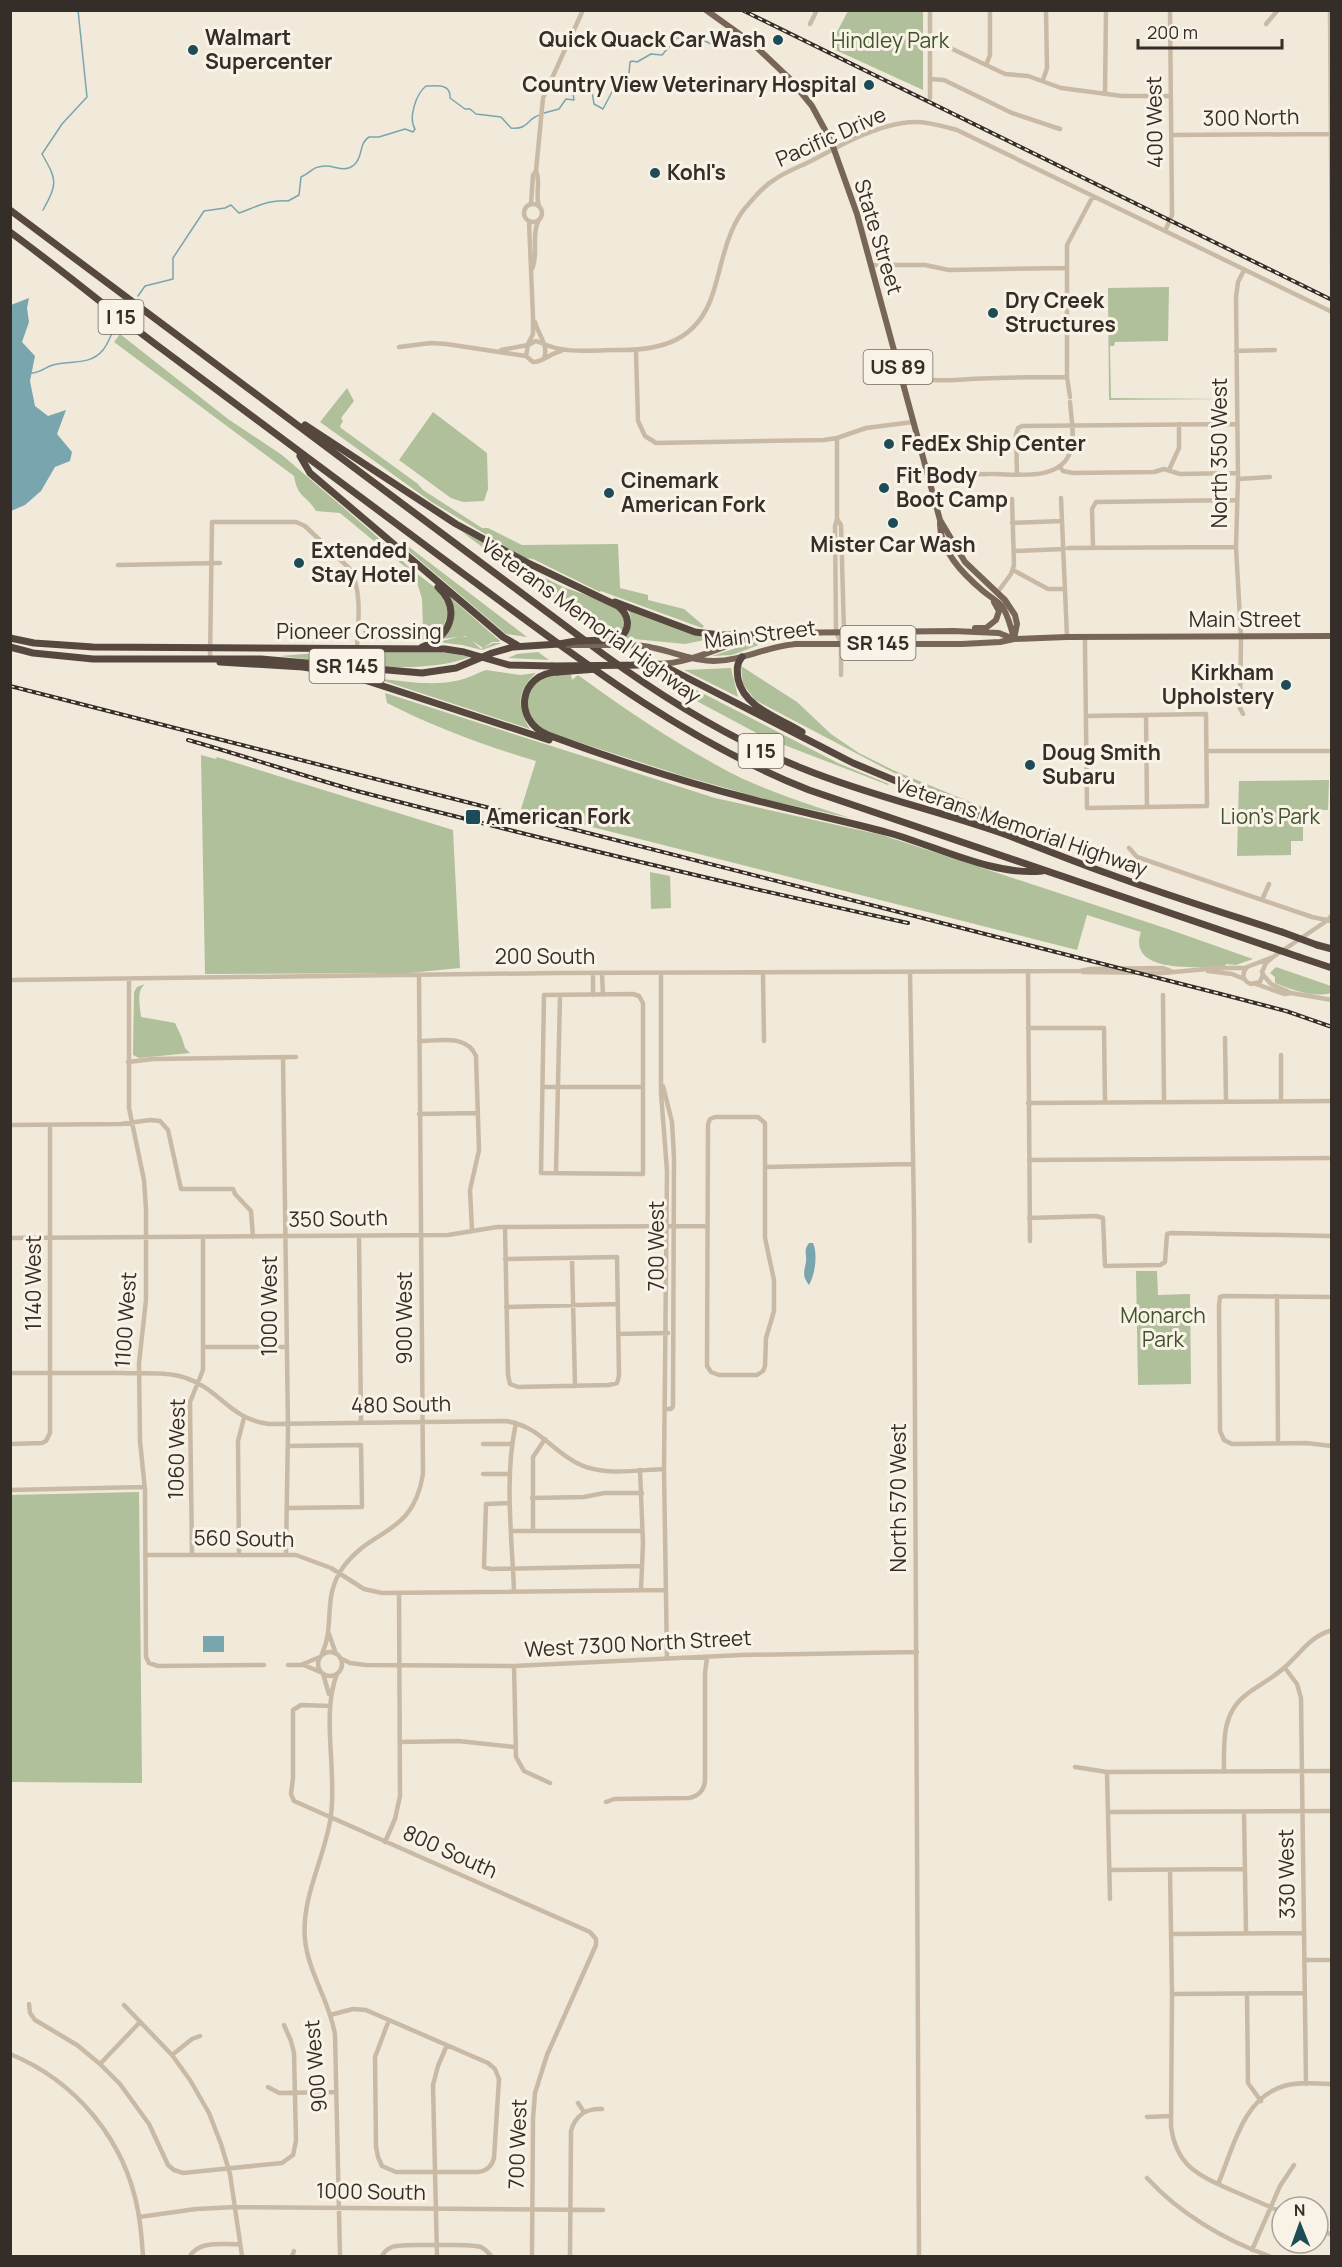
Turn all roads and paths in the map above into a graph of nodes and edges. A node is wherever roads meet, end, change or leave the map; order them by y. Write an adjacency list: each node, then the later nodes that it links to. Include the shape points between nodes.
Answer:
1 (583, 10): 24 (street, via 543,98)
2 (706, 10): 23 (main road, State Street / US 89, via 752,43 790,79 812,106)
3 (817, 10): 11 (street)
4 (930, 10): 13 (street)
5 (990, 10): 14 (street, via 990,55)
6 (1046, 10): 16 (street, via 1047,68)
7 (1106, 10): 17 (street)
8 (1170, 10): 18 (street, 400 West)
9 (1278, 10): 12 (street)
10 (1330, 10): 21 (street)
11 (810, 24)
12 (1266, 24)
13 (930, 43): 14 (street, via 940,43); 15 (street)
14 (986, 65): 16 (street, via 1005,74)
15 (930, 79): 19 (street); 20 (street, via 944,80 1012,113)
16 (1042, 80): 17 (street, via 1061,88)
17 (1106, 93): 18 (street)
18 (1171, 96): 22 (street, 400 West)
19 (930, 98)
20 (1060, 129)
21 (1331, 134): 22 (street, 300 North); 37 (street)
22 (1171, 135): 31 (street, 400 West, via 1172,215)
23 (834, 149): 25 (street, Pacific Drive, via 880,128 926,123 957,130); 33 (main road, State Street / US 89); 46 (street, Pacific Drive, via 773,180 742,213 729,236 713,294 698,323 671,343)
24 (536, 171): 26 (street); 27 (street)
25 (1093, 196): 31 (street, Pacific Drive); 34 (street, via 1067,245)
26 (531, 204): 27 (street); 30 (street, via 524,213)
27 (539, 206): 29 (street, via 543,214)
28 (10, 210): 52 (highway, Veterans Memorial Highway / I 15)
29 (538, 221): 30 (street); 35 (street)
30 (530, 222): 35 (street)
31 (1165, 231): 36 (street, Pacific Drive)
32 (10, 232): 58 (highway, Veterans Memorial Highway / I 15)
33 (871, 265): 34 (street, via 925,265 949,270); 51 (main road, State Street / US 89)
34 (1068, 268): 50 (street)
35 (532, 269): 39 (street)
36 (1244, 270): 38 (street, Pacific Drive); 47 (street, North 350 West, via 1236,297)
37 (1332, 279)
38 (1332, 312)
39 (533, 317): 40 (street); 41 (street)
40 (544, 344): 41 (street, via 536,341); 43 (street); 49 (street)
41 (528, 345): 45 (street); 48 (street)
42 (399, 347): 45 (street, via 431,343)
43 (568, 350): 46 (street, Pacific Drive); 49 (street)
44 (1275, 350): 47 (street)
45 (495, 351): 48 (street)
46 (636, 351): 57 (street, via 639,421 645,436 656,443)
47 (1236, 351): 55 (street, North 350 West)
48 (526, 356): 49 (street, via 537,362)
49 (544, 358)
50 (1067, 377): 51 (street, via 973,377); 56 (street)
51 (903, 384): 53 (main road, State Street / US 89)
52 (248, 388): 82 (highway, via 456,524); 117 (highway, Veterans Memorial Highway / I 15, via 603,654 695,716 756,749 813,773)
53 (913, 422): 57 (street, via 866,428); 62 (main road, State Street / US 89)
54 (1179, 424): 55 (street); 56 (street); 60 (street, via 1179,448)
55 (1236, 424): 63 (street, North 350 West)
56 (1072, 425): 59 (street, via 1071,449); 61 (street, via 1018,428)
57 (837, 438): 68 (street)
58 (298, 452): 72 (highway, via 310,473); 119 (highway, Veterans Memorial Highway / I 15, via 641,703 702,740 809,790)
59 (1060, 466): 60 (street, via 1073,473); 61 (street, via 1048,472)
60 (1169, 470): 63 (street, via 1180,474)
61 (1017, 474): 62 (street)
62 (927, 475): 69 (main road, State Street / US 89)
63 (1238, 476): 64 (street); 67 (street, North 350 West)
64 (1270, 477)
65 (1062, 498): 70 (street)
66 (1012, 499): 71 (street)
67 (1236, 500): 73 (street, North 350 West); 75 (street, via 1099,501 1094,504)
68 (837, 519): 86 (street); 87 (street, via 842,525)
69 (940, 520): 83 (main road, State Street / US 89, via 965,562); 84 (main road, State Street / US 89, via 939,533 963,572)
70 (1062, 521): 71 (street); 74 (street)
71 (1012, 523): 76 (street)
72 (393, 544): 97 (highway, via 506,639); 101 (highway, via 441,589 451,610 448,627 441,637)
73 (1236, 547): 75 (street); 91 (street, North 350 West)
74 (1066, 548): 75 (street); 76 (street); 81 (street)
75 (1093, 548)
76 (1014, 551): 80 (street)
77 (212, 563): 78 (street); 79 (street); 99 (street); 100 (street, via 212,522 301,524 353,576 358,608)
78 (220, 563)
79 (118, 565)
80 (1013, 570): 81 (street, via 1048,589); 83 (street)
81 (1065, 589): 90 (street)
82 (591, 593): 88 (highway, via 695,632); 95 (highway, via 626,614 628,627)
83 (997, 593): 94 (main road, State Street / US 89, via 1015,615)
84 (991, 597): 85 (main road, via 999,610 994,623); 94 (main road, US 89, via 1003,609)
85 (954, 631): 87 (main road, Main Street / SR 145); 94 (main road, Main Street / SR 145, via 999,633)
86 (836, 632): 87 (main road, Main Street / SR 145); 88 (main road, Main Street / SR 145); 96 (street)
87 (844, 632): 96 (street)
88 (760, 635): 105 (main road, Main Street / SR 145)
89 (1332, 636): 91 (main road, Main Street)
90 (1067, 637): 93 (main road, Main Street); 94 (main road, Main Street)
91 (1240, 637): 93 (main road, Main Street); 109 (street, North 350 West)
92 (10, 638): 99 (highway, Pioneer Crossing / SR 145, via 59,646)
93 (1085, 638): 111 (street)
94 (1014, 639): 96 (main road, Main Street / SR 145, via 962,644)
95 (621, 641): 97 (highway, SR 145, bridge); 105 (main road, Main Street / SR 145)
96 (841, 643): 103 (main road, Main Street / SR 145, via 785,645); 108 (street)
97 (519, 645): 102 (highway, SR 145)
98 (10, 647): 104 (highway, Pioneer Crossing / SR 145, via 93,659)
99 (210, 647): 100 (highway, Pioneer Crossing / SR 145); 104 (street)
100 (357, 649): 101 (highway, Pioneer Crossing / SR 145)
101 (411, 650): 102 (highway, Pioneer Crossing / SR 145, via 453,650)
102 (482, 657): 104 (highway, Pioneer Crossing / SR 145, via 430,673); 107 (highway, Main Street / SR 145, bridge, via 513,665)
103 (742, 657): 105 (main road, Main Street / SR 145, via 715,661); 113 (highway, via 736,669 747,699)
104 (210, 658): 112 (highway, via 346,674)
105 (690, 658): 106 (main road, Main Street / SR 145)
106 (658, 664): 107 (highway, Main Street / SR 145, bridge); 113 (highway)
107 (614, 665): 112 (highway, bridge, via 541,675 525,697 526,713 540,732)
108 (841, 675)
109 (1243, 714)
110 (1146, 715): 111 (street); 114 (street, via 1206,714); 116 (street)
111 (1086, 716): 116 (street, via 1087,807)
112 (585, 749): 119 (highway, via 704,787 873,829 984,863 1028,872)
113 (829, 750): 117 (highway, via 980,816)
114 (1206, 751): 115 (street); 116 (street, via 1207,806)
115 (1332, 751)
116 (1147, 807)
117 (1005, 835): 123 (highway, Veterans Memorial Highway / I 15, bridge)
118 (1129, 848): 121 (street, via 1137,857)
119 (1045, 870): 127 (highway, Veterans Memorial Highway / I 15, bridge)
120 (1269, 884): 121 (street)
121 (1262, 900): 122 (street, via 1312,918)
122 (1330, 919): 124 (street)
123 (1332, 949)
124 (1273, 957): 125 (street); 131 (street)
125 (1255, 965): 126 (street); 131 (street)
126 (1246, 968): 128 (street, 200 South); 138 (street)
127 (1332, 968)
128 (1205, 970): 129 (street, 200 South); 138 (street, 200 South)
129 (1028, 971): 130 (street, 200 South); 147 (street)
130 (910, 972): 135 (street, 200 South); 172 (street, North 570 West)
131 (1263, 973): 140 (street); 141 (street, via 1271,984)
132 (593, 974): 133 (street, 200 South); 136 (street, 200 South); 143 (street)
133 (603, 974): 134 (street, 200 South); 144 (street)
134 (661, 974): 135 (street, 200 South); 155 (street, 700 West)
135 (763, 974): 150 (street)
136 (419, 975): 137 (street, 200 South); 149 (street, 900 West)
137 (129, 979): 139 (street, 200 South); 154 (street, 1100 West)
138 (1244, 979): 140 (street)
139 (10, 980)
140 (1256, 984): 141 (street, via 1278,993)
141 (1291, 993): 146 (street)
142 (560, 995): 143 (street); 156 (street, via 544,995); 157 (street)
143 (593, 995): 144 (street)
144 (603, 995): 158 (street, via 635,995 643,1003)
145 (1163, 995): 160 (street)
146 (1332, 1000)
147 (1028, 1028): 159 (street, via 1104,1028); 164 (street)
148 (1225, 1038): 161 (street)
149 (418, 1041): 165 (street, via 461,1041 473,1050 477,1060); 166 (street, 900 West)
150 (764, 1041)
151 (1281, 1055): 162 (street)
152 (283, 1057): 153 (street); 154 (street); 182 (street, 1000 West)
153 (296, 1057)
154 (128, 1062): 167 (street, 1100 West)
155 (661, 1079): 176 (street, 700 West); 177 (street, 700 West, via 674,1143)
156 (543, 1087): 157 (street); 174 (street, via 541,1173)
157 (558, 1087): 158 (street); 174 (street)
158 (643, 1088): 174 (street, via 643,1174)
159 (1105, 1101): 160 (street); 164 (street)
160 (1164, 1101): 161 (street)
161 (1226, 1101): 162 (street)
162 (1281, 1101): 163 (street)
163 (1332, 1101)
164 (1028, 1103): 171 (street)
165 (478, 1113): 166 (street); 180 (street, via 479,1155 470,1190)
166 (419, 1114): 181 (street, 900 West)
167 (131, 1123): 169 (street); 186 (street, via 156,1120 165,1125 181,1189 233,1189 251,1211); 189 (street, 1100 West, via 144,1180)
168 (10, 1125): 169 (street)
169 (50, 1125): 188 (street, 1140 West)
170 (1332, 1158): 171 (street)
171 (1029, 1160): 175 (street)
172 (913, 1164): 173 (street); 247 (street, North 570 West)
173 (765, 1167): 178 (street, via 762,1119 710,1119); 178 (street, via 766,1244 774,1274 774,1311 766,1338 765,1366 757,1375 717,1375 708,1368)
174 (556, 1173)
175 (1029, 1218): 184 (street, via 1103,1218 1105,1266 1160,1265 1165,1262 1167,1234); 190 (street)
176 (666, 1225): 177 (street, 350 South); 179 (street, 350 South); 198 (street, 700 West)
177 (673, 1225): 178 (street, 350 South); 199 (street, 700 West)
178 (707, 1226)
179 (505, 1227): 180 (street, 350 South); 192 (street)
180 (472, 1230): 181 (street, 350 South)
181 (420, 1235): 183 (street, 350 South); 211 (street, 900 West)
182 (286, 1236): 183 (street, 350 South); 186 (street, 350 South); 202 (street, 1000 West)
183 (359, 1236): 210 (street)
184 (1332, 1236)
185 (203, 1237): 186 (street, 350 South); 189 (street, 350 South); 201 (street, 1060 West)
186 (253, 1237)
187 (10, 1238): 188 (street, 350 South)
188 (50, 1238): 189 (street, 350 South); 204 (street, 1140 West)
189 (147, 1238): 205 (street, 1100 West)
190 (1030, 1241)
191 (572, 1258): 192 (street); 195 (street, via 617,1257); 196 (street)
192 (505, 1259): 197 (street)
193 (1277, 1296): 194 (street); 215 (street); 215 (street, via 1220,1297 1220,1431 1224,1440 1232,1444)
194 (1332, 1297)
195 (618, 1304): 196 (street); 200 (street)
196 (573, 1305): 197 (street); 207 (street)
197 (506, 1307): 207 (street, via 511,1384)
198 (666, 1333): 199 (street); 200 (street); 208 (street, 700 West)
199 (674, 1333): 208 (street, 700 West, via 673,1406)
200 (618, 1334): 207 (street, via 618,1382)
201 (203, 1347): 202 (street); 206 (street, 1060 West, via 203,1370)
202 (287, 1347): 213 (street, 1000 West)
203 (10, 1373): 204 (street, 480 South)
204 (50, 1373): 205 (street, 480 South); 216 (street, 1140 West, via 50,1433 46,1441)
205 (139, 1373): 206 (street, 480 South, via 171,1374); 225 (street, 1100 West)
206 (197, 1383): 209 (street, 480 South); 234 (street, 1060 West, via 190,1402)
207 (575, 1386)
208 (666, 1409): 221 (street, 700 West)
209 (244, 1418): 213 (street, 480 South); 235 (street, via 238,1441)
210 (361, 1422): 211 (street, 480 South); 213 (street, 480 South)
211 (422, 1422): 212 (street, 480 South); 240 (street, 900 West, via 423,1474 413,1504 398,1524 355,1555)
212 (516, 1423): 214 (street, 480 South); 218 (street)
213 (288, 1424): 219 (street, 1000 West)
214 (545, 1439): 222 (street, 480 South, via 584,1466); 228 (street, via 533,1457)
215 (1278, 1443): 220 (street)
216 (10, 1444)
217 (483, 1444): 218 (street)
218 (511, 1444): 224 (street)
219 (288, 1446): 230 (street, 1000 West); 230 (street, via 361,1445 362,1507)
220 (1332, 1446)
221 (664, 1469): 222 (street, 480 South); 242 (street, 700 West)
222 (640, 1470): 227 (street)
223 (483, 1474): 224 (street)
224 (510, 1474): 229 (street)
225 (144, 1487): 226 (street); 237 (street, 1100 West)
226 (10, 1490)
227 (642, 1493): 228 (street); 232 (street)
228 (532, 1498): 231 (street)
229 (510, 1503): 233 (street); 239 (street, via 486,1504 484,1567)
230 (288, 1508): 236 (street, 1000 West)
231 (533, 1531): 232 (street); 233 (street)
232 (642, 1531): 238 (street)
233 (511, 1532): 239 (street)
234 (192, 1554): 235 (street, 560 South); 237 (street, 560 South)
235 (238, 1554): 236 (street, 560 South)
236 (286, 1554): 240 (street, 560 South)
237 (145, 1555): 252 (street, 1100 West, via 145,1649 149,1663)
238 (640, 1566): 239 (street); 241 (street)
239 (513, 1567): 243 (street)
240 (340, 1573): 244 (street, 560 South, via 369,1591); 245 (street, 900 West, via 330,1600)
241 (641, 1590): 242 (street, 560 South); 243 (street, 560 South)
242 (666, 1590): 251 (street, 700 West)
243 (514, 1592): 244 (street, 560 South)
244 (399, 1593): 256 (street)
245 (329, 1629): 248 (street, 900 West); 249 (street, 900 West)
246 (1332, 1630): 258 (street, via 1312,1638)
247 (916, 1652): 250 (street, West 7300 North Street); 339 (street, North 570 West)
248 (321, 1655): 249 (street, via 328,1652); 254 (street); 259 (street, via 318,1664)
249 (338, 1656): 255 (street, West 7300 North Street); 260 (street, via 342,1664)
250 (707, 1658): 251 (street, West 7300 North Street); 270 (street, via 705,1784 701,1792 689,1798)
251 (667, 1659): 257 (street, West 7300 North Street)
252 (264, 1665)
253 (288, 1665): 254 (street)
254 (300, 1665): 259 (street)
255 (361, 1665): 256 (street, West 7300 North Street); 260 (street, West 7300 North Street)
256 (399, 1665): 257 (street, West 7300 North Street); 262 (street)
257 (514, 1666): 263 (street)
258 (1285, 1668): 265 (street, via 1234,1708 1224,1734); 266 (street, 330 West, via 1301,1693)
259 (322, 1673): 260 (street); 261 (street, 900 West)
260 (338, 1673): 261 (street, 900 West)
261 (330, 1703): 275 (street, 900 West); 275 (street, 800 South, via 295,1708 292,1798)
262 (400, 1742): 263 (street, via 458,1741); 276 (street, via 399,1801)
263 (514, 1748): 269 (street, via 524,1771)
264 (1075, 1767): 268 (street)
265 (1224, 1771): 266 (street); 268 (street)
266 (1302, 1771): 267 (street); 271 (street, 330 West)
267 (1332, 1771)
268 (1107, 1772): 273 (street)
269 (550, 1783)
270 (606, 1802)
271 (1303, 1811): 272 (street); 274 (street); 282 (street, 330 West)
272 (1332, 1811)
273 (1108, 1812): 274 (street); 278 (street)
274 (1244, 1812): 277 (street)
275 (331, 1818): 276 (street, 800 South); 292 (street, 900 West, via 304,1931 309,1962)
276 (385, 1842): 284 (street, 800 South)
277 (1245, 1869): 279 (street); 281 (street)
278 (1110, 1870): 279 (street); 280 (street)
279 (1170, 1870): 283 (street)
280 (1110, 1899)
281 (1246, 1933): 282 (street); 283 (street)
282 (1304, 1933): 285 (street, 330 West)
283 (1172, 1934): 288 (street)
284 (595, 1937): 323 (street, 700 West, via 596,1945 538,2084)
285 (1304, 1960): 286 (street); 287 (street, 330 West)
286 (1332, 1960)
287 (1305, 1993): 289 (street); 301 (street, 330 West)
288 (1172, 1994): 289 (street); 310 (street)
289 (1247, 1994): 306 (street, via 1248,2083)
290 (29, 2004): 300 (street, via 35,2020)
291 (124, 2005): 294 (street)
292 (330, 2015): 293 (street, via 359,2008); 304 (street, 900 West)
293 (389, 2019): 297 (street); 314 (street, via 374,2063 377,2153 382,2166 393,2172)
294 (140, 2022): 299 (street); 300 (street)
295 (284, 2025): 305 (street, via 293,2046)
296 (200, 2036): 299 (street)
297 (447, 2045): 314 (street, via 433,2085); 314 (street, via 488,2063 497,2072 494,2158 490,2166 478,2172)
298 (10, 2054): 326 (street, via 53,2077 90,2111 123,2162)
299 (172, 2055): 313 (street, via 209,2113)
300 (100, 2064): 313 (street, via 135,2103 174,2170 186,2173)
301 (1306, 2084): 302 (street); 306 (street, via 1275,2089)
302 (1332, 2084)
303 (268, 2087): 305 (street, via 276,2093)
304 (336, 2092): 305 (street); 320 (street, 900 West)
305 (295, 2093): 313 (street, via 293,2155 282,2163)
306 (1261, 2101): 316 (street, via 1239,2127)
307 (578, 2103): 309 (street)
308 (602, 2109): 309 (street)
309 (584, 2112): 324 (street, via 571,2131)
310 (1171, 2116): 311 (street); 316 (street, via 1172,2139 1182,2158 1196,2173)
311 (1147, 2117)
312 (1294, 2165): 317 (street)
313 (229, 2168): 318 (street)
314 (435, 2172): 321 (street)
315 (1147, 2178): 329 (street, via 1176,2205)
316 (1218, 2184): 319 (street)
317 (1276, 2195)
318 (236, 2207): 320 (street, 1000 South); 326 (street, 1000 South); 327 (street)
319 (1270, 2207)
320 (339, 2208): 321 (street, 1000 South); 333 (street, 900 West)
321 (436, 2209): 323 (street, 1000 South); 328 (street)
322 (1270, 2209): 329 (street)
323 (532, 2210): 324 (street, 1000 South); 337 (street, 700 West)
324 (570, 2210): 325 (street, 1000 South); 338 (street)
325 (603, 2210)
326 (139, 2217): 330 (street)
327 (240, 2244): 331 (street, via 204,2245); 332 (street)
328 (437, 2246): 334 (street, via 398,2246); 335 (street); 336 (street, via 477,2246)
329 (1252, 2250): 340 (street)
330 (143, 2256)
331 (190, 2256)
332 (242, 2256)
333 (340, 2256)
334 (382, 2256)
335 (437, 2256)
336 (491, 2256)
337 (532, 2256)
338 (570, 2256)
339 (918, 2256)
340 (1269, 2256)

